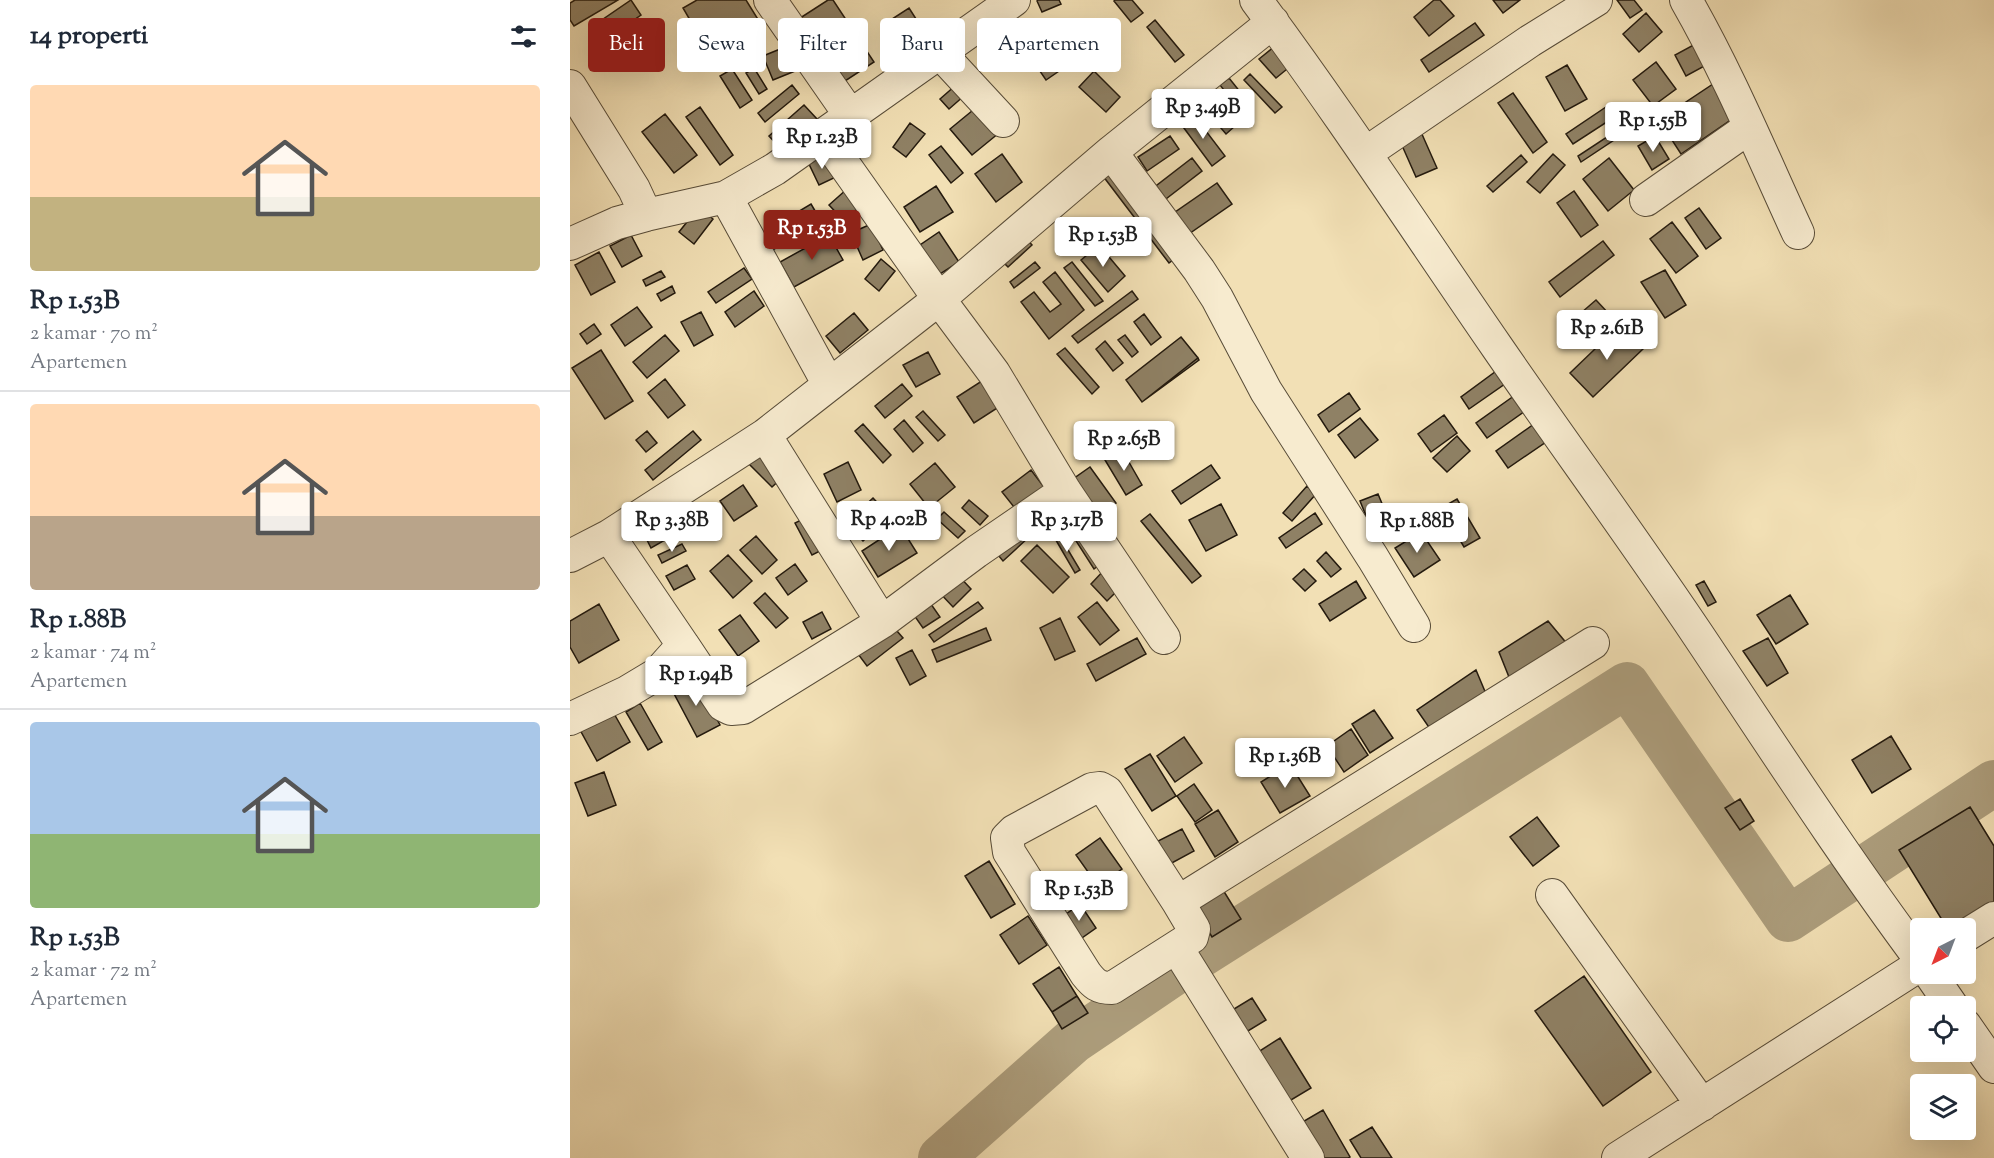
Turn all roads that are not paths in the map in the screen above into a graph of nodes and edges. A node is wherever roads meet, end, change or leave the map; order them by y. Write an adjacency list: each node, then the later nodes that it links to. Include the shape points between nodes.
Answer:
1 (770, 0): 10 (street)
2 (1014, 0): 6 (street)
3 (1596, 0): 15 (street)
4 (1686, 0): 12 (street)
5 (1266, 8): 14 (street); 15 (street)
6 (965, 34)
7 (911, 72): 10 (street)
8 (958, 72): 11 (street)
9 (570, 86): 18 (street)
10 (850, 115): 13 (street)
11 (1003, 122)
12 (1750, 127): 17 (street); 19 (street)
13 (824, 136): 16 (street); 21 (street)
14 (1111, 152): 21 (street); 28 (street, via 1217,298 1266,392)
15 (1366, 153): 37 (street, via 1696,632 1840,849)
16 (726, 197): 18 (street); 22 (street)
17 (1646, 200)
18 (646, 215): 20 (street)
19 (1798, 233)
20 (570, 244)
21 (939, 298): 22 (street); 24 (street, via 994,373)
22 (829, 385): 23 (street)
23 (765, 435): 25 (street); 27 (street)
24 (1065, 491): 27 (street); 29 (street)
25 (609, 536): 26 (street); 31 (street)
26 (570, 556)
27 (882, 622): 31 (street, via 738,709 723,705)
28 (1414, 626)
29 (1164, 638)
30 (1593, 643): 34 (street)
31 (683, 645): 32 (street, via 657,674)
32 (570, 719)
33 (1552, 895): 42 (street)
34 (1178, 902): 38 (street, via 1194,929); 38 (street, via 1107,792 1100,788 1007,838 1009,852 1096,987 1112,988)
35 (1994, 918): 36 (street)
36 (1976, 929)
37 (1910, 945)
38 (1184, 959): 43 (street)
39 (1910, 971): 42 (street)
40 (1976, 1041): 41 (street)
41 (1994, 1067)
42 (1702, 1105): 44 (street)
43 (1308, 1158)
44 (1618, 1158)

